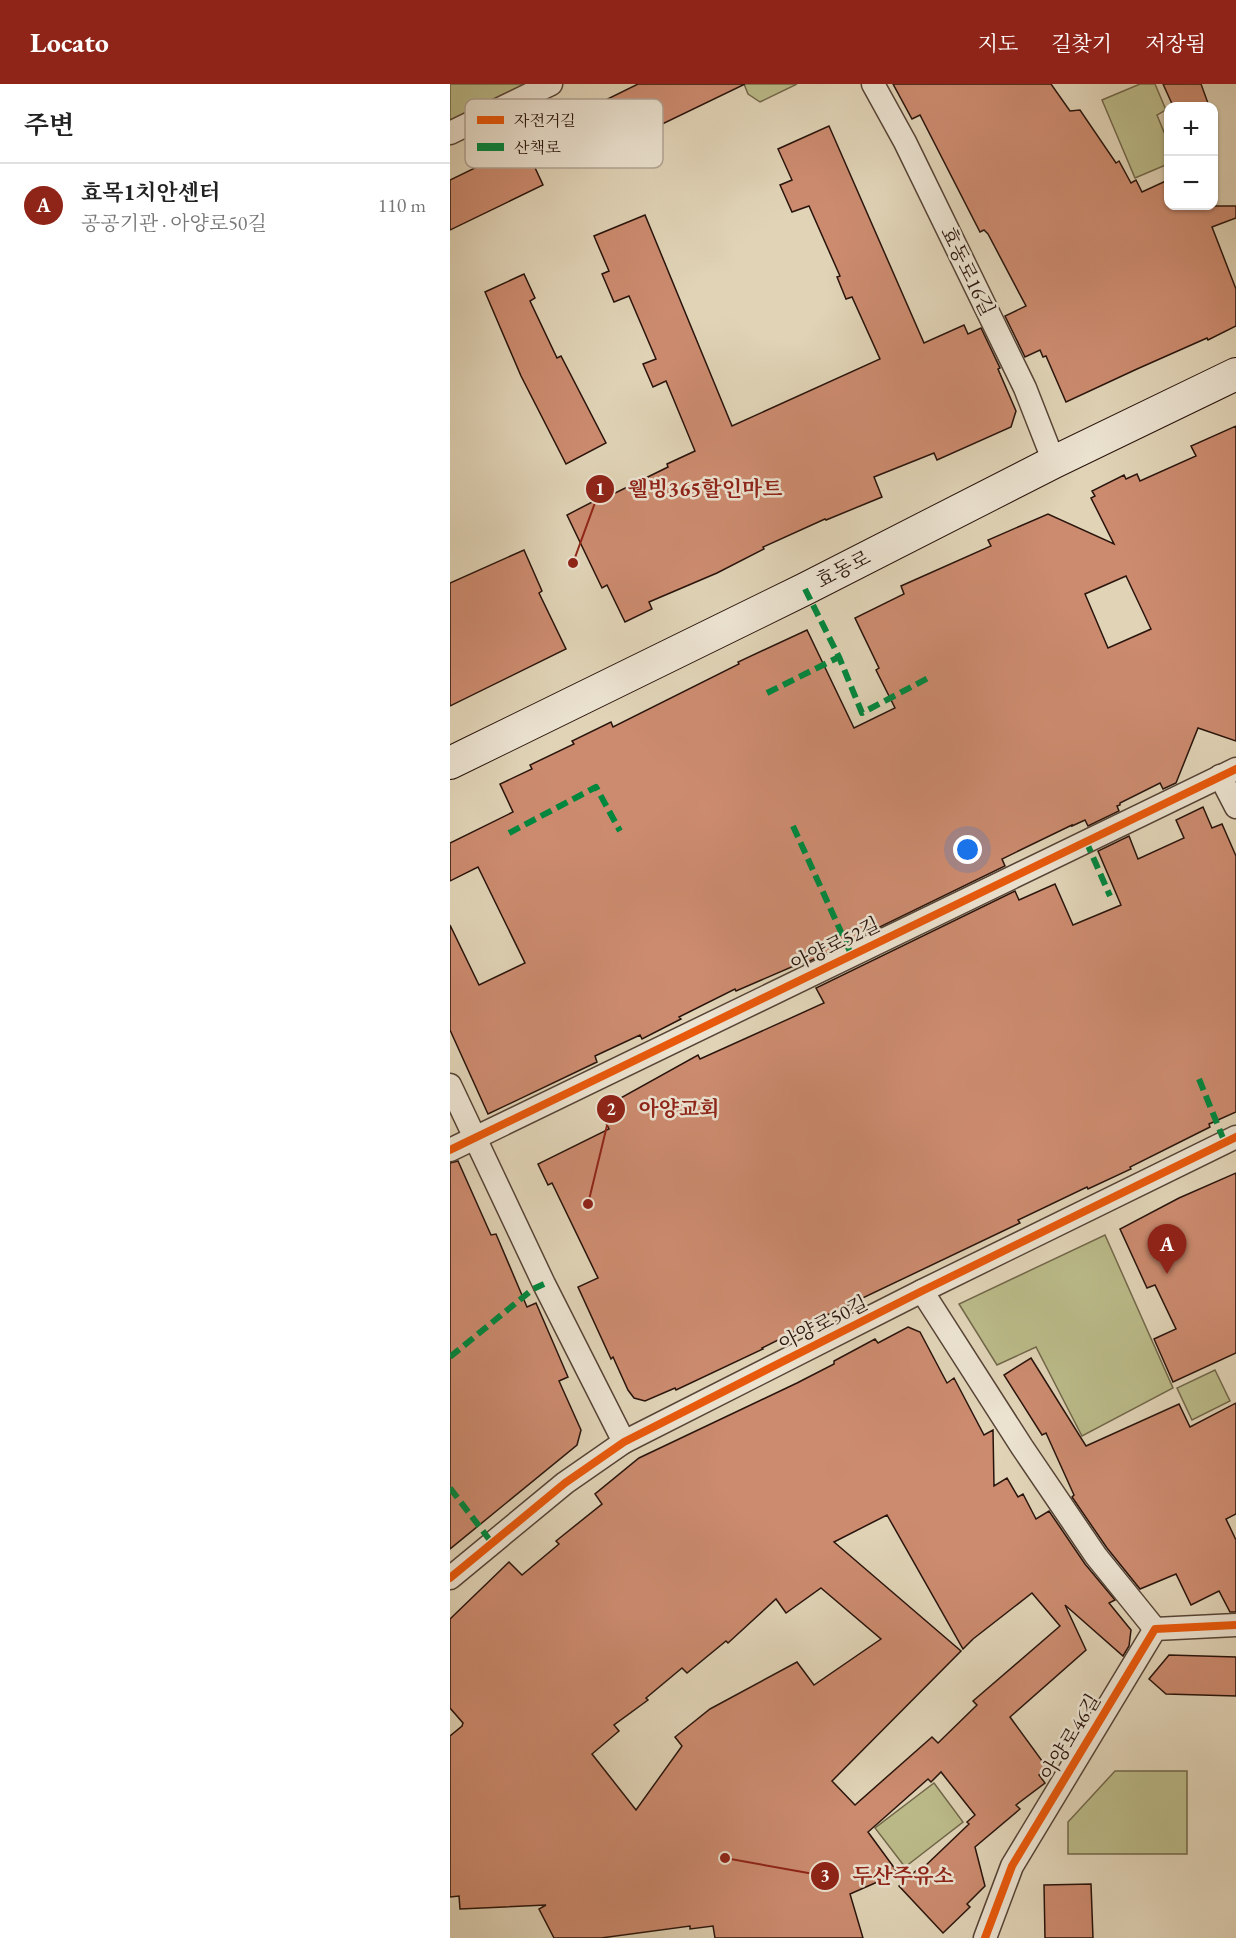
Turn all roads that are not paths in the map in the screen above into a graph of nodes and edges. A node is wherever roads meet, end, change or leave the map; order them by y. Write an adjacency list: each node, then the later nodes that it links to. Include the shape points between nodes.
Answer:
1 (552, 84): 3 (street)
2 (873, 84): 7 (street, 효동로16길, via 1025,388)
3 (521, 99)
4 (465, 126): 5 (street)
5 (450, 133)
6 (1236, 374): 7 (main road, 효동로)
7 (1054, 462): 8 (main road, 효동로)
8 (450, 763)
9 (1228, 772): 10 (street, 아양로52길); 12 (street, 아양로52길)
10 (1236, 807)
11 (450, 1084): 12 (street)
12 (476, 1137): 14 (street, 아양로52길); 16 (street)
13 (1236, 1137): 15 (street, 아양로50길)
14 (450, 1150)
15 (922, 1291): 16 (street, 아양로50길); 19 (street, via 1096,1556)
16 (624, 1442): 17 (street, 아양로50길, via 565,1483)
17 (450, 1578)
18 (1236, 1625): 19 (street)
19 (1155, 1629): 20 (street, 아양로46길, via 1012,1866)
20 (985, 1938)

